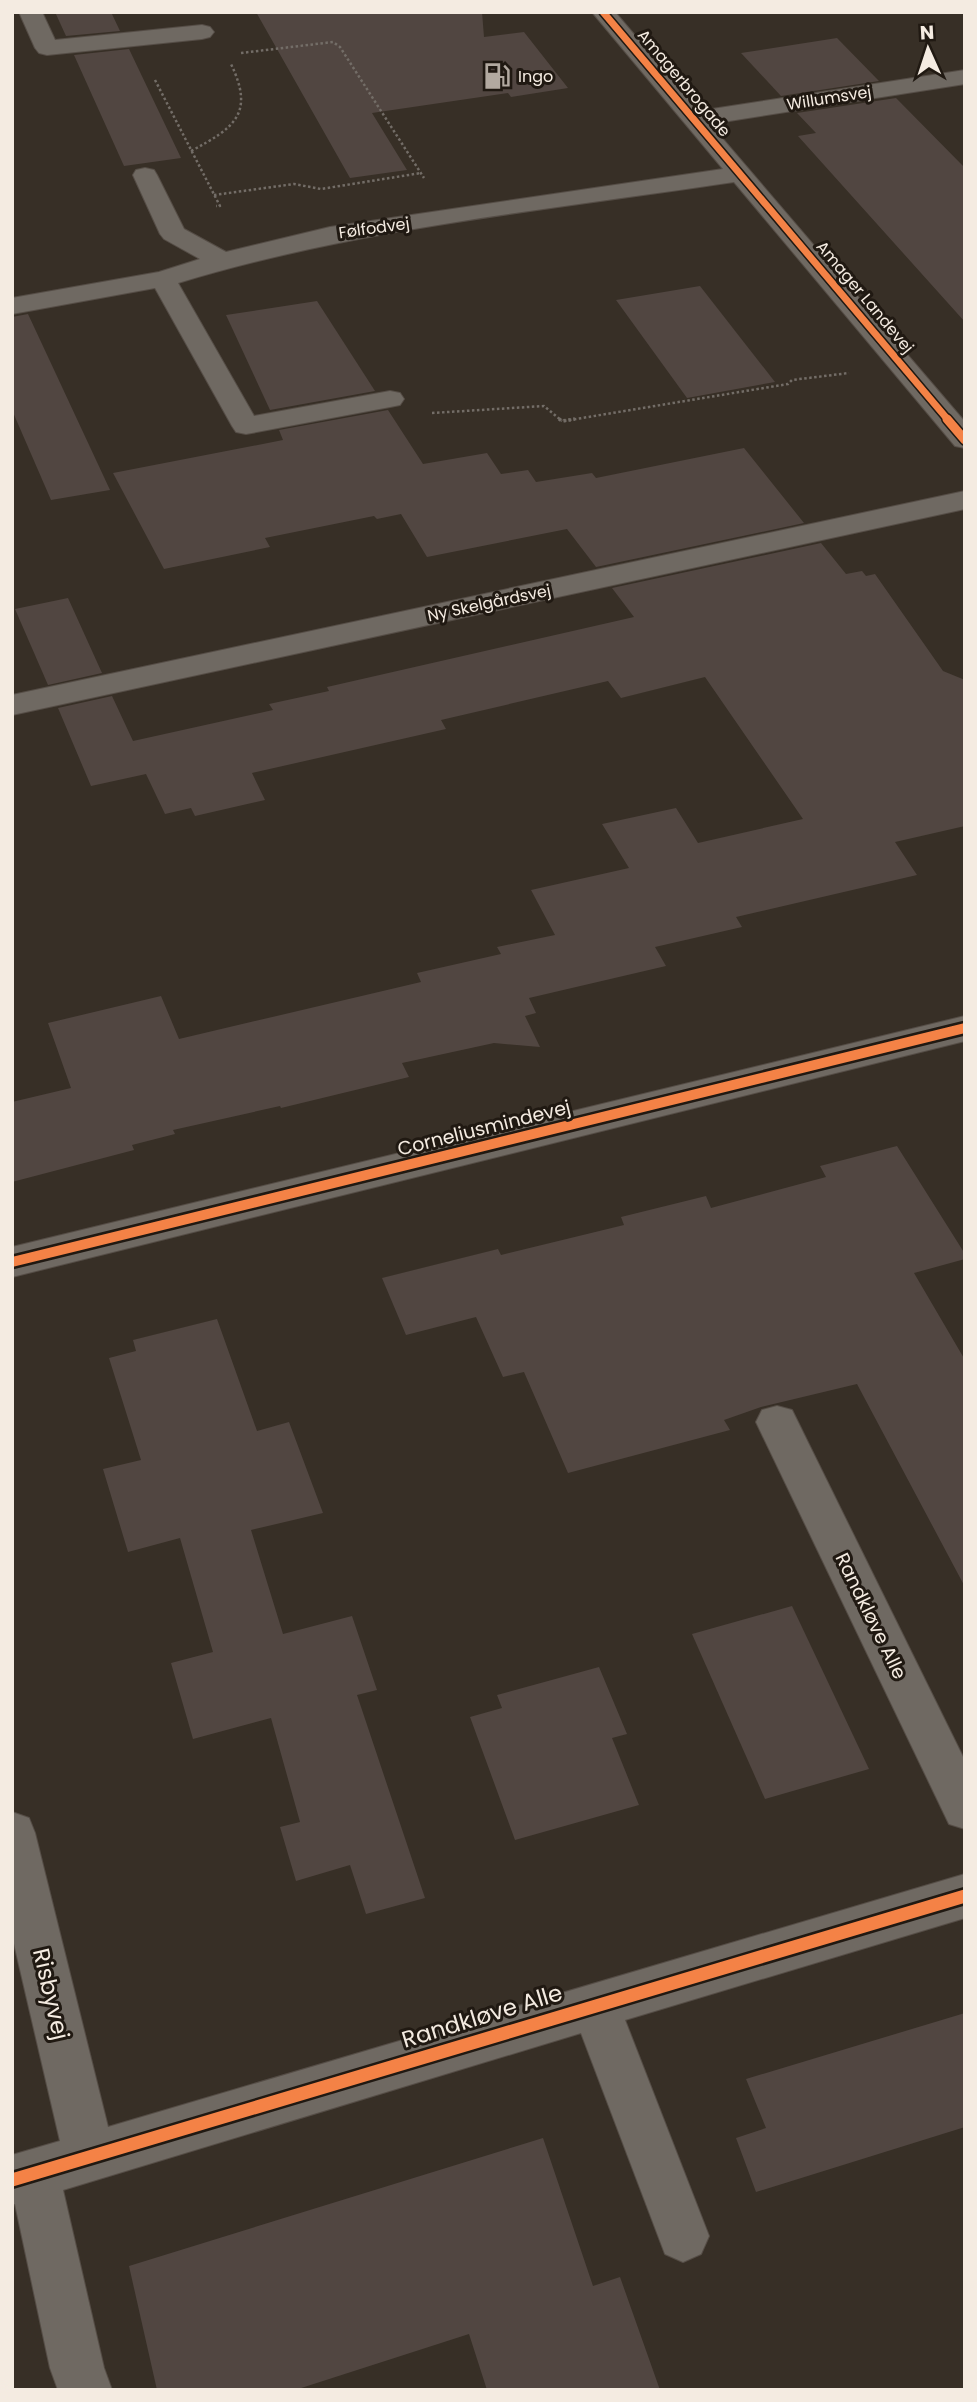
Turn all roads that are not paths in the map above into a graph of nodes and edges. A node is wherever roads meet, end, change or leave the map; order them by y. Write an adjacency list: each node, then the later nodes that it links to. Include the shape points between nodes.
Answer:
1 (30, 12): 3 (street, via 47,48)
2 (603, 12): 5 (street, Amagerbrogade)
3 (202, 32)
4 (965, 77): 5 (street, Willumsvej)
5 (693, 118): 6 (street, Amagerbrogade)
6 (740, 174): 8 (street, Følfodvej, via 330,235); 12 (street, Amager Landevej)
7 (145, 175): 8 (street, via 173,234)
8 (222, 261): 9 (street, Følfodvej)
9 (163, 279): 10 (street, Følfodvej); 11 (street, via 246,426)
10 (12, 306)
11 (386, 400)
12 (965, 440)
13 (965, 500): 14 (street, Ny Skelgårdsvej)
14 (12, 705)
15 (965, 1028): 16 (street, Corneliusmindevej)
16 (12, 1262)
17 (777, 1422): 18 (street, Randkløve Alle)
18 (965, 1809)
19 (12, 1833): 22 (street, Risbyvej)
20 (965, 1896): 21 (street, Randkløve Alle)
21 (595, 2005): 22 (street, Randkløve Alle); 24 (street)
22 (89, 2155): 23 (street, Randkløve Alle)
23 (23, 2177): 25 (street, Randkløve Alle)
24 (683, 2236)
25 (85, 2390)

